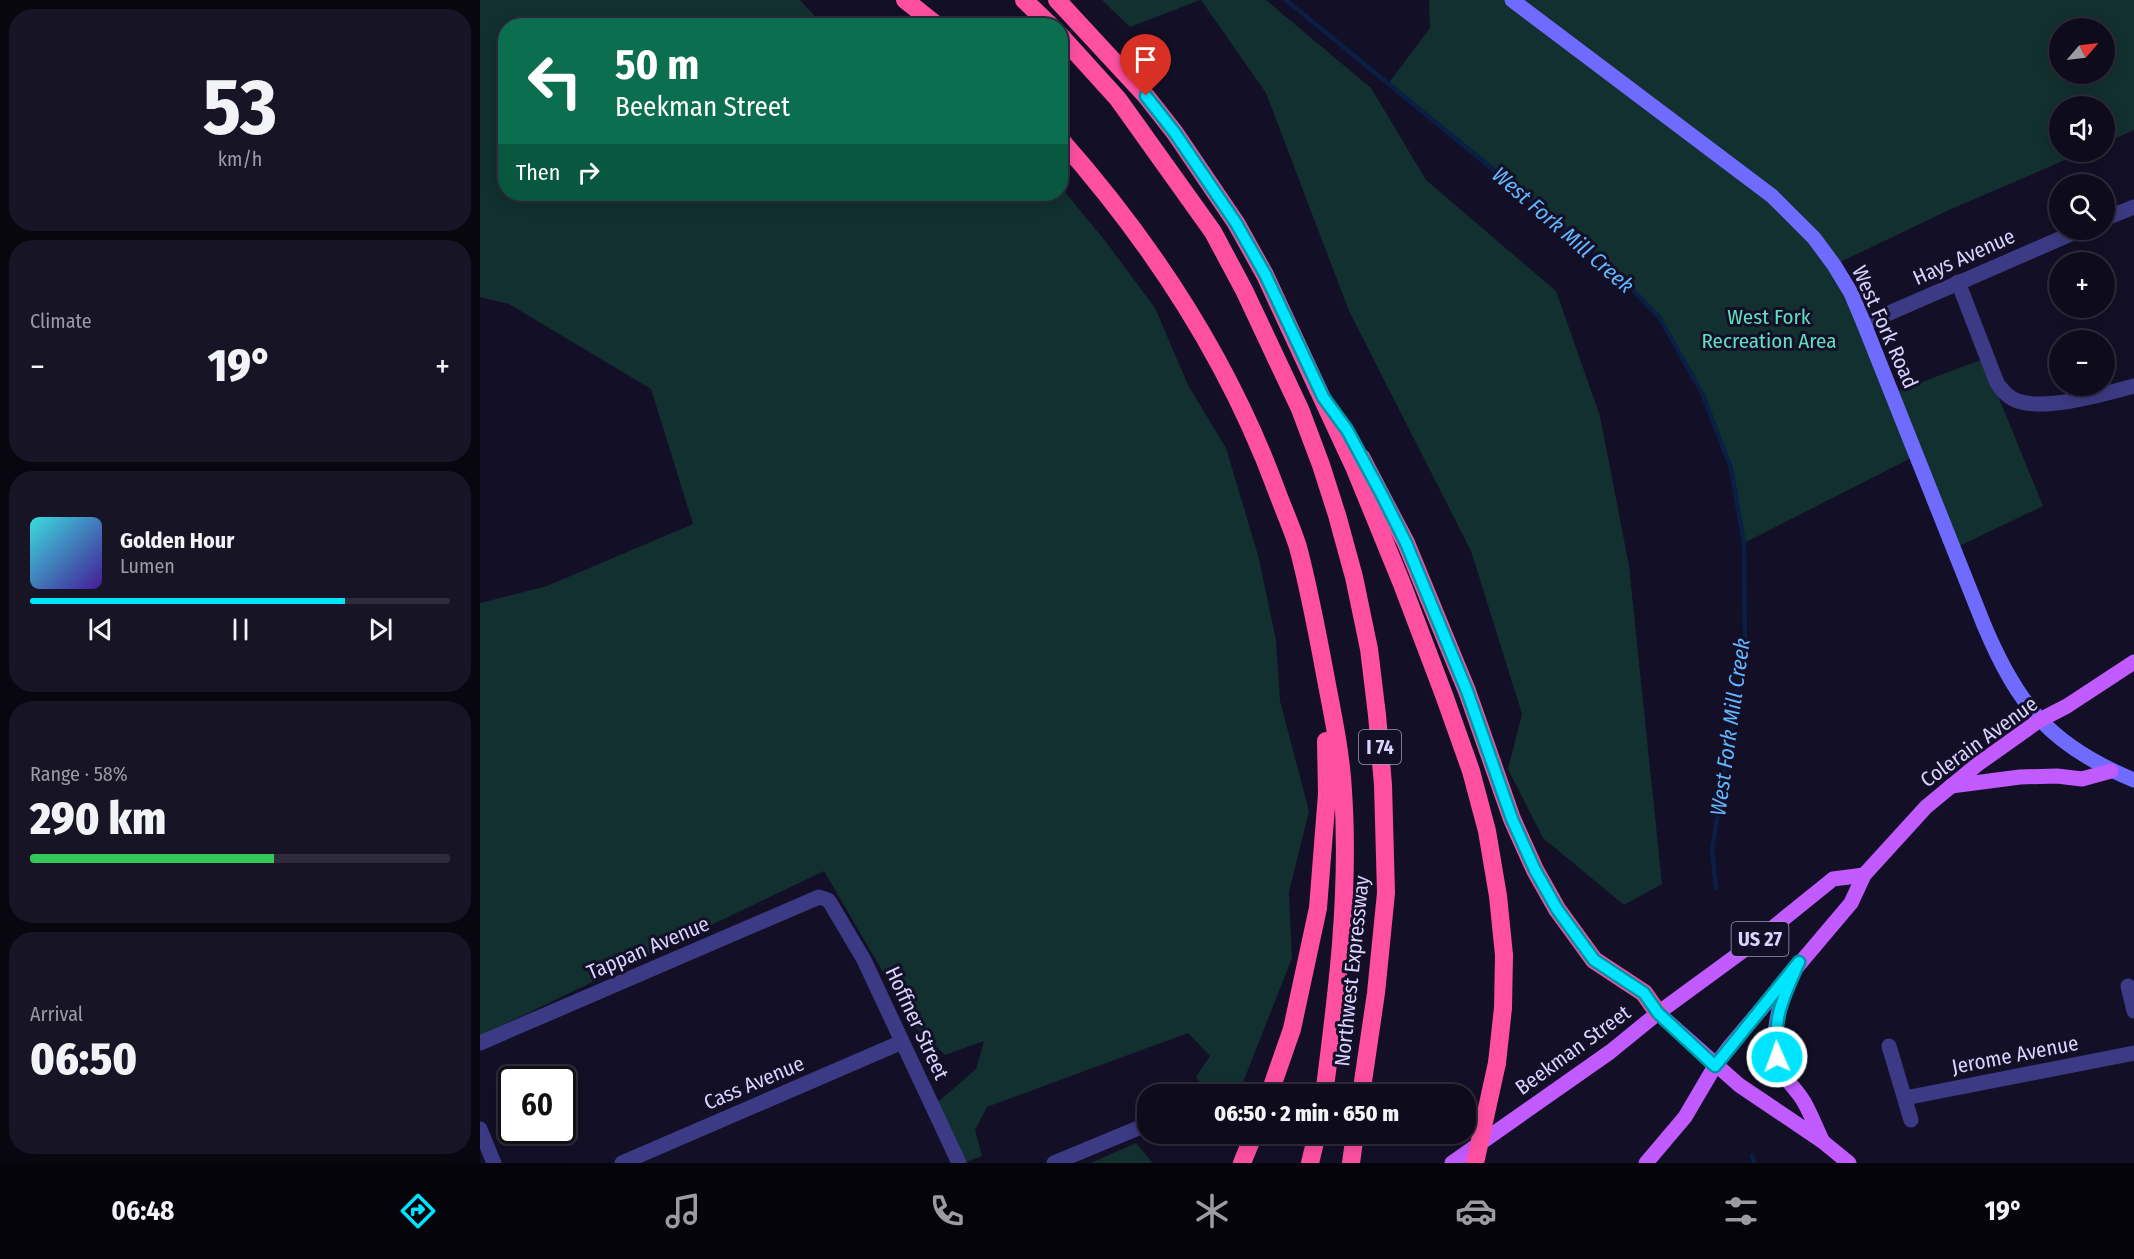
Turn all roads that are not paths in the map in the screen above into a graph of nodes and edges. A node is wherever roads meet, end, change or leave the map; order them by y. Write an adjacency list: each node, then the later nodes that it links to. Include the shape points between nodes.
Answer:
1 (905, 0): 5 (highway)
2 (1024, 0): 6 (highway)
3 (1058, 0): 15 (highway, via 1146,96 1236,223 1265,274)
4 (1512, 0): 13 (street, West Fork Road, via 1779,202 1834,265)
5 (928, 18)
6 (1043, 18)
7 (1068, 44): 35 (highway, Northwest Expressway / I 74, via 1118,99 1213,232 1300,409 1337,515 1369,649 1383,785 1386,893)
8 (1068, 148): 16 (highway, Northwest Expressway / I 74, via 1141,238 1182,298 1224,371 1263,455 1297,545)
9 (2134, 207): 10 (street)
10 (2115, 215)
11 (2057, 240): 12 (street, Hays Avenue)
12 (1958, 282): 13 (street, Hays Avenue); 14 (street, via 1997,383 2014,399 2025,403 2055,402)
13 (1864, 324): 18 (street, West Fork Road, via 1994,650 2016,691)
14 (2134, 386)
15 (1323, 397): 27 (highway, via 1347,430 1406,543 1535,870 1594,960 1644,993); 52 (highway, bridge, via 1415,617 1471,771 1487,831 1504,955 1503,1008 1497,1063)
16 (1316, 626): 33 (highway, via 1327,762 1318,908 1292,1029); 34 (highway, Northwest Expressway / I 74, via 1343,790 1345,867 1338,986)
17 (2134, 662): 18 (main road, Colerain Avenue / US 27)
18 (2040, 720): 19 (street, West Fork Road, via 2080,754); 21 (main road, Colerain Avenue / US 27)
19 (2111, 771): 20 (street, West Fork Road); 21 (main road, via 2082,779 2019,777)
20 (2134, 780)
21 (1951, 786): 22 (main road, Colerain Avenue / US 27, via 1926,807)
22 (1864, 875): 24 (main road, US 27, via 1851,903); 27 (main road, Beekman Street / US 27, via 1833,879)
23 (831, 904): 28 (street, Hoffner Street, via 864,960); 29 (street, Tappan Avenue, via 819,897)
24 (1799, 962): 32 (main road, US 27); 40 (main road, via 1777,1018 1776,1047 1782,1071 1803,1100)
25 (2128, 986): 26 (street)
26 (2134, 1011)
27 (1658, 1013): 32 (main road); 51 (main road, Beekman Street / US 27, via 1610,1052)
28 (902, 1042): 46 (street, Cass Avenue); 47 (street, Hoffner Street)
29 (480, 1043)
30 (1889, 1046): 36 (street)
31 (2134, 1053): 36 (street, Jerome Avenue)
32 (1715, 1066): 40 (main road); 53 (main road, US 27, via 1685,1117)
33 (1273, 1084)
34 (1325, 1084)
35 (1363, 1084)
36 (1905, 1098): 37 (street)
37 (1911, 1120)
38 (480, 1129): 45 (street)
39 (1137, 1129): 48 (street)
40 (1822, 1141): 54 (main road)
41 (1250, 1144): 49 (highway)
42 (1315, 1144): 50 (highway)
43 (1354, 1144): 44 (highway)
44 (1351, 1162)
45 (494, 1163)
46 (622, 1163)
47 (959, 1163)
48 (1054, 1163)
49 (1242, 1163)
50 (1310, 1163)
51 (1452, 1163)
52 (1475, 1163)
53 (1646, 1163)
54 (1849, 1163)

